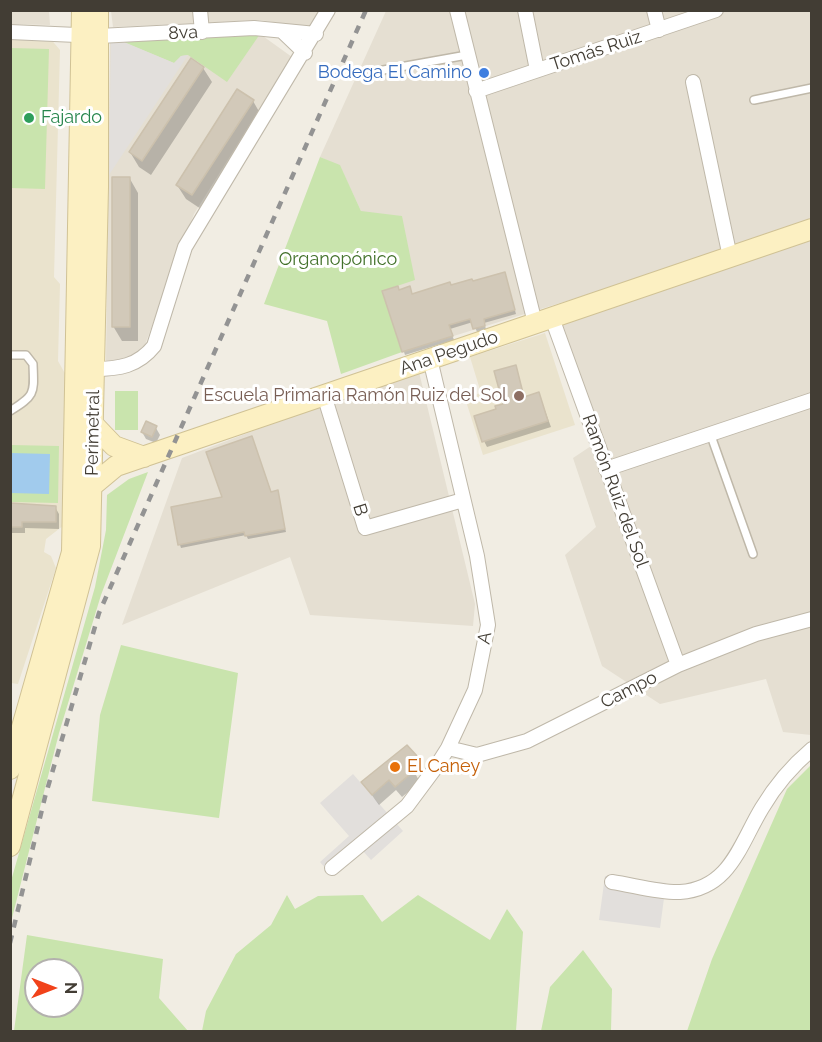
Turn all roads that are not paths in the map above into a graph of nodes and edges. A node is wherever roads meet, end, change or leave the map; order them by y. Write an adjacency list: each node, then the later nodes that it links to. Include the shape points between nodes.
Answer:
1 (82, 10): 14 (main road, Perimetral)
2 (98, 10): 14 (main road, Perimetral)
3 (200, 10): 12 (street)
4 (328, 10): 13 (street)
5 (456, 10): 16 (street, Ramón Ruiz del Sol)
6 (525, 10): 17 (street)
7 (654, 10): 9 (street)
8 (716, 10): 9 (street, Tomás Ruiz)
9 (659, 30): 17 (street, Tomás Ruiz)
10 (282, 31): 12 (street, 8va, via 254,28); 13 (street, 8va); 15 (street)
11 (10, 32): 14 (street, 8va)
12 (202, 32): 14 (street, 8va)
13 (316, 34): 15 (street)
14 (91, 35): 28 (main road, Perimetral); 34 (main road, Perimetral)
15 (304, 53): 28 (street, via 185,247 154,346 145,357 121,369)
16 (467, 55): 18 (lane); 21 (street, Ramón Ruiz del Sol)
17 (537, 70): 21 (street, Tomás Ruiz)
18 (372, 72)
19 (693, 82): 24 (street)
20 (812, 88): 22 (lane)
21 (476, 91): 25 (street, Ramón Ruiz del Sol)
22 (754, 100)
23 (812, 229): 24 (main road, Ana Pegudo)
24 (730, 257): 25 (main road, Ana Pegudo)
25 (543, 321): 27 (main road, Ana Pegudo); 38 (street, Ramón Ruiz del Sol)
26 (10, 355): 31 (lane, via 26,355 33,364 34,393)
27 (430, 359): 29 (main road, Ana Pegudo); 40 (street, A)
28 (94, 369): 32 (main road, Perimetral)
29 (324, 395): 35 (main road, Ana Pegudo); 40 (street, B, via 365,528)
30 (812, 400): 33 (street)
31 (10, 411)
32 (93, 424): 35 (main road, via 114,446); 36 (main road, Perimetral)
33 (710, 434): 38 (street); 42 (lane)
34 (76, 435): 36 (main road); 41 (main road, Perimetral)
35 (144, 457): 37 (main road, Ana Pegudo)
36 (93, 460): 37 (main road); 39 (main road, Perimetral)
37 (116, 466): 39 (main road, Ana Pegudo)
38 (606, 469): 44 (street, Ramón Ruiz del Sol)
39 (92, 486): 41 (main road); 48 (main road, Perimetral, via 90,546)
40 (463, 500): 45 (street, A, via 488,625 475,690)
41 (74, 516): 47 (main road, Perimetral, via 72,552)
42 (753, 554)
43 (812, 619): 44 (street, Campo, via 756,634)
44 (678, 665): 45 (street, Campo, via 527,741 477,755)
45 (448, 748): 49 (street, A, via 407,806)
46 (812, 749): 50 (street, via 792,766 762,807 734,859 716,881 681,892)
47 (10, 769)
48 (10, 846)
49 (332, 867)
50 (612, 882)

